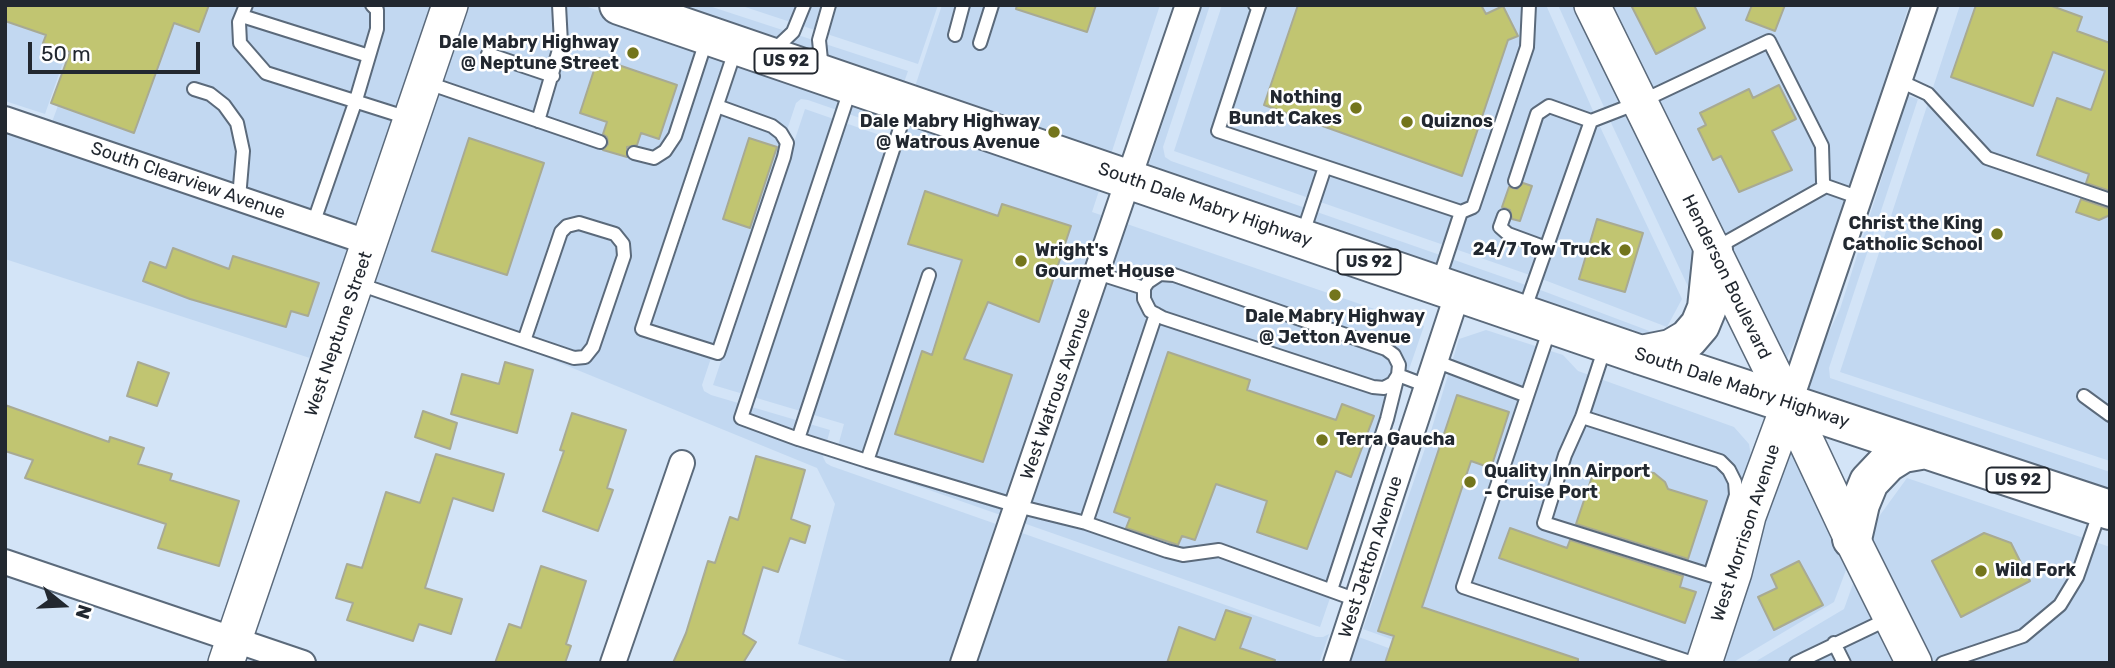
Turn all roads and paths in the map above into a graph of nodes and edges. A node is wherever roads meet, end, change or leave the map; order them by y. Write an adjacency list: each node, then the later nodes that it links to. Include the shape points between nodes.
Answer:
1 (372, 5): 19 (lane, via 377,10 377,29)
2 (450, 5): 23 (street, West Neptune Street)
3 (559, 5): 20 (lane, via 561,44)
4 (619, 5): 17 (main road, South Dale Mabry Highway / US 92)
5 (804, 5): 17 (lane, via 793,32)
6 (829, 5): 21 (lane, via 819,57)
7 (963, 5): 15 (lane)
8 (992, 5): 16 (lane)
9 (1188, 5): 36 (street, West Watrous Avenue)
10 (1529, 5): 42 (lane, via 1527,47 1473,207)
11 (1592, 5): 26 (street, Henderson Boulevard)
12 (1925, 5): 22 (street, West Morrison Avenue)
13 (1258, 6): 35 (lane, via 1218,131)
14 (244, 11): 19 (lane); 25 (lane, via 239,22 240,43 266,73)
15 (955, 35)
16 (980, 43)
17 (738, 44): 21 (main road, South Dale Mabry Highway / US 92); 28 (lane); 34 (lane, via 665,151 653,158)
18 (488, 54): 20 (lane)
19 (369, 56): 25 (lane)
20 (553, 76): 31 (lane)
21 (838, 79): 27 (main road, South Dale Mabry Highway / US 92); 66 (lane, via 741,418)
22 (1900, 81): 40 (street, West Morrison Avenue); 41 (lane, via 1928,94 1987,158)
23 (424, 82): 30 (street, West Neptune Street); 31 (lane)
24 (194, 89): 39 (lane, via 225,105 237,123 243,152)
25 (356, 100): 30 (lane); 44 (lane)
26 (1640, 102): 32 (lane); 38 (lane, via 1769,41 1822,146); 48 (street, Henderson Boulevard)
27 (908, 103): 36 (main road, South Dale Mabry Highway / US 92); 66 (lane)
28 (717, 106): 28 (lane, via 642,330 718,353 787,143 772,125)
29 (5, 119): 39 (street, South Clearview Avenue)
30 (412, 120): 46 (street, West Neptune Street)
31 (538, 121): 33 (lane)
32 (1591, 121): 37 (lane, via 1549,106 1537,114); 47 (lane)
33 (600, 142)
34 (634, 153)
35 (1325, 167): 42 (lane); 45 (lane)
36 (1130, 180): 45 (main road, South Dale Mabry Highway / US 92); 49 (street, West Watrous Avenue)
37 (1515, 181)
38 (1826, 186): 40 (lane); 48 (lane)
39 (239, 198): 44 (street, South Clearview Avenue)
40 (1860, 198): 63 (street, West Morrison Avenue)
41 (2110, 200)
42 (1461, 212): 53 (lane)
43 (1504, 216): 47 (lane, via 1500,227 1508,234)
44 (313, 224): 46 (street, South Clearview Avenue)
45 (1302, 238): 53 (main road, South Dale Mabry Highway / US 92)
46 (370, 243): 51 (street, West Neptune Street)
47 (1546, 248): 55 (lane)
48 (1713, 250): 57 (main road, via 1707,308 1688,339 1671,349); 63 (street, Henderson Boulevard)
49 (1097, 273): 52 (lane); 70 (street, West Watrous Avenue)
50 (929, 275): 68 (lane)
51 (356, 282): 56 (lane); 80 (street, West Neptune Street)
52 (1144, 288): 54 (lane, via 1144,299); 59 (lane, via 1160,274 1187,279 1386,349 1399,365)
53 (1448, 288): 55 (main road, South Dale Mabry Highway / US 92); 58 (street, West Jetton Avenue)
54 (1156, 314): 59 (lane, via 1373,387 1384,388); 72 (lane)
55 (1537, 319): 57 (main road, South Dale Mabry Highway / US 92); 61 (lane)
56 (524, 341): 56 (lane, via 574,358 585,357 593,348 624,256 623,244 615,234 579,223 561,232)
57 (1624, 349): 63 (main road, South Dale Mabry Highway / US 92); 65 (lane)
58 (1435, 361): 60 (street, West Jetton Avenue); 61 (lane)
59 (1398, 375): 60 (lane); 76 (lane)
60 (1427, 386): 77 (street, West Jetton Avenue)
61 (1527, 396): 85 (lane, via 1463,587)
62 (2084, 396): 64 (lane)
63 (1789, 405): 67 (main road, South Dale Mabry Highway / US 92); 73 (street, Henderson Boulevard); 75 (street, West Morrison Avenue)
64 (2110, 415)
65 (1582, 417): 75 (lane, via 1720,461 1729,470 1736,495); 75 (lane, via 1544,523)
66 (798, 439): 68 (lane)
67 (1926, 449): 71 (main road, South Dale Mabry Highway / US 92); 73 (main road, via 1903,453 1869,482)
68 (867, 461): 70 (lane)
69 (682, 463): 82 (street)
70 (1017, 506): 72 (lane); 83 (street, West Watrous Avenue)
71 (2105, 509): 90 (lane, via 2077,577 2060,605 2023,636)
72 (1086, 523): 76 (lane, via 1183,555 1219,550)
73 (1852, 539): 78 (street, Henderson Boulevard)
74 (5, 562): 80 (street)
75 (1720, 579): 86 (street, West Morrison Avenue)
76 (1331, 590): 77 (lane)
77 (1357, 600): 84 (street, West Jetton Avenue)
78 (1891, 617): 79 (lane); 89 (street, Henderson Boulevard)
79 (1834, 643): 87 (lane); 88 (lane)
80 (230, 652): 81 (street)
81 (303, 663)
82 (613, 663)
83 (963, 663)
84 (1336, 663)
85 (1693, 663)
86 (1704, 663)
87 (1796, 663)
88 (1844, 663)
89 (1914, 663)
90 (1943, 663)

